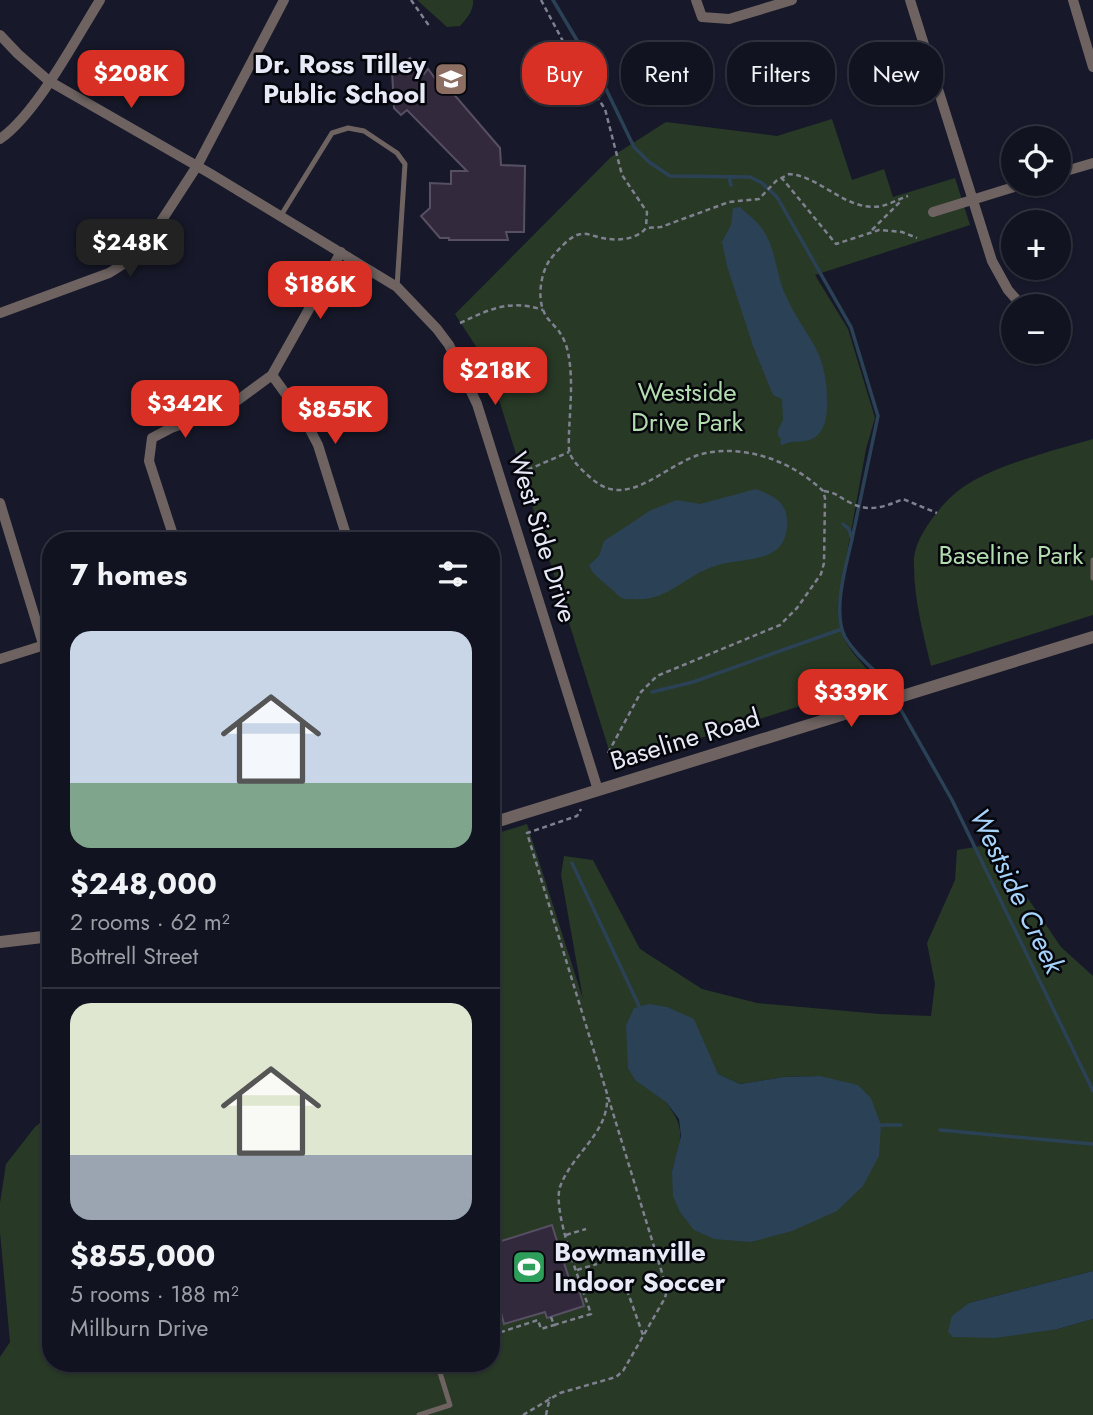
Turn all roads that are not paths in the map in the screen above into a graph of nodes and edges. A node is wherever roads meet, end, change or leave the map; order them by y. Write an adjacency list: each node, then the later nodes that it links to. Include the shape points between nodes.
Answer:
1 (100, 0): 9 (street)
2 (285, 0): 12 (street)
3 (696, 0): 4 (street, via 702,17 729,19)
4 (792, 0)
5 (910, 0): 15 (street)
6 (1073, 0): 8 (street)
7 (0, 34): 9 (street, West Side Drive)
8 (1093, 67)
9 (49, 81): 10 (street, via 15,129); 12 (street, West Side Drive)
10 (0, 139)
11 (1093, 163): 13 (street)
12 (197, 166): 17 (street, West Side Drive); 21 (street, via 133,258 109,273)
13 (1071, 169)
14 (1001, 191): 15 (street)
15 (972, 200): 16 (street); 20 (street, via 992,261)
16 (933, 212)
17 (280, 217): 18 (street, West Side Drive); 19 (lane, via 332,133 348,128 364,131 397,153 405,164)
18 (341, 252): 19 (street, West Side Drive); 22 (street)
19 (397, 287): 32 (street, West Side Drive, via 438,329 473,394)
20 (1012, 294)
21 (0, 313)
22 (272, 375): 24 (street, via 227,408 152,438 149,461); 25 (street, via 318,445)
23 (0, 503): 28 (street)
24 (172, 532)
25 (345, 532)
26 (1093, 560): 27 (lane)
27 (1093, 578)
28 (42, 629)
29 (1093, 636): 32 (street, Baseline Road)
30 (42, 646): 31 (street)
31 (0, 659)
32 (598, 790): 33 (street, Baseline Road)
33 (500, 821)
34 (42, 937): 35 (street)
35 (0, 942)
36 (440, 1372): 37 (lane, via 450,1405)
37 (419, 1415)

